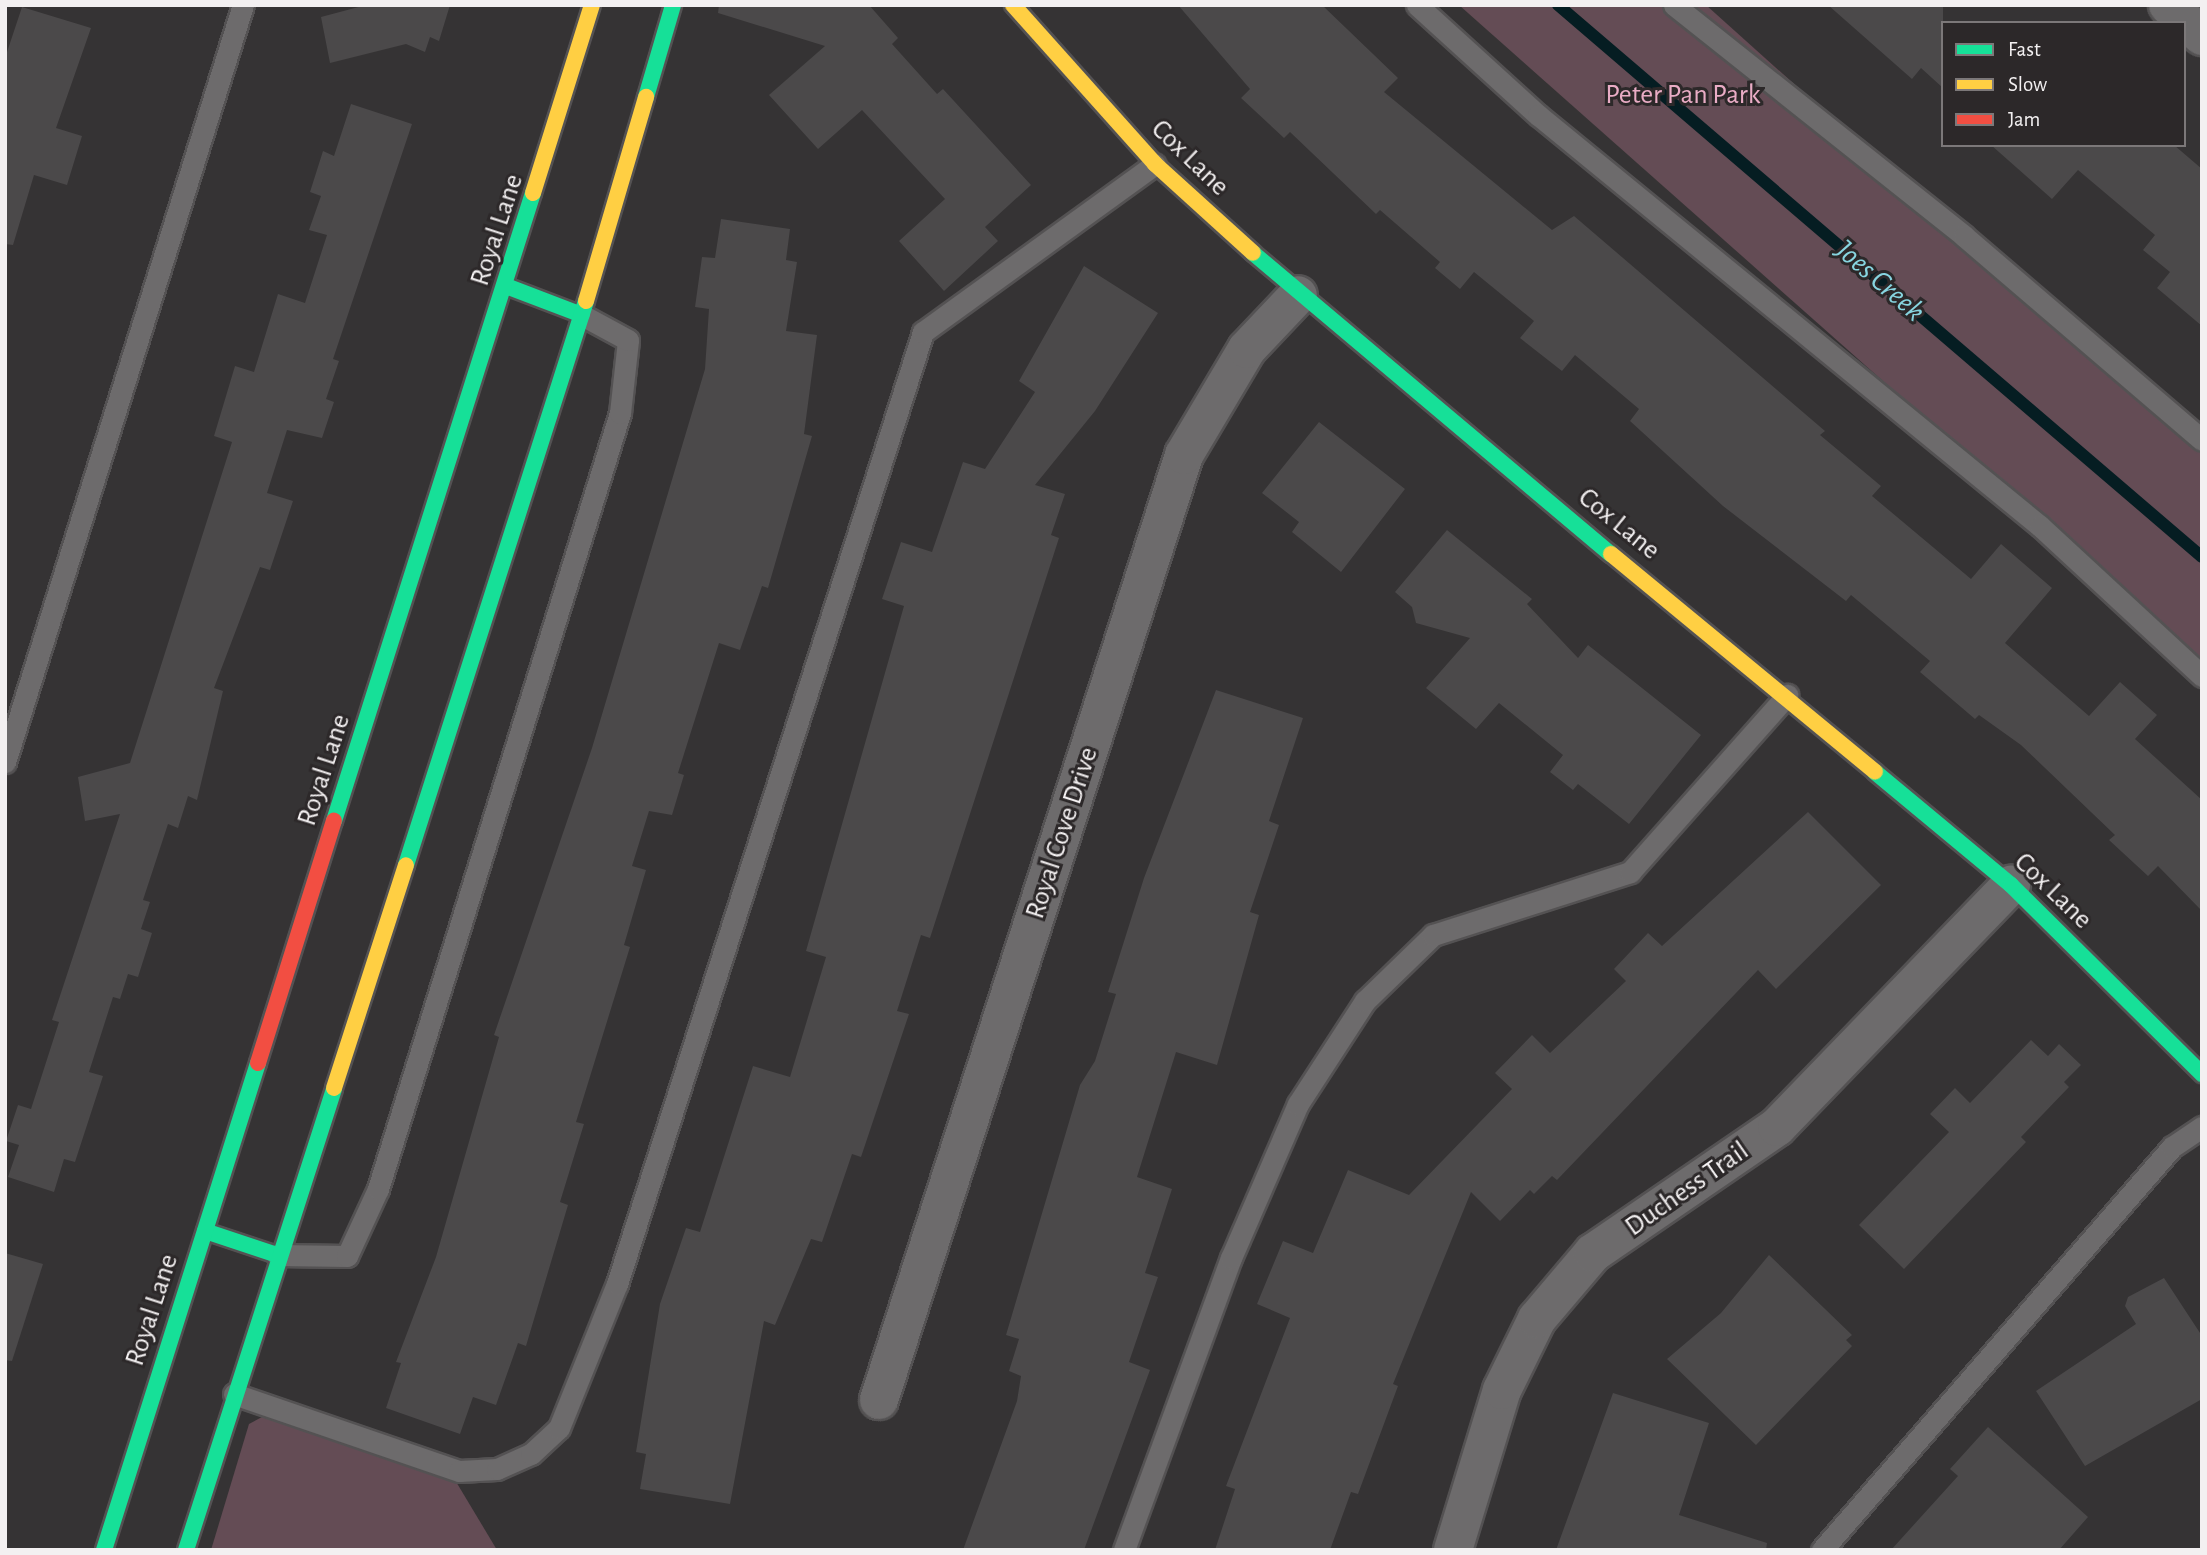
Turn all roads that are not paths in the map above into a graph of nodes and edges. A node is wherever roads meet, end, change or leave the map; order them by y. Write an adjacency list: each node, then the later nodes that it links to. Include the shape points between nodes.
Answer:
1 (243, 5): 18 (lane)
2 (592, 5): 12 (main road, Royal Lane)
3 (673, 5): 14 (main road)
4 (1013, 5): 11 (main road, Cox Lane)
5 (1418, 5): 16 (lane, via 1538,115 2040,526)
6 (1674, 5): 15 (lane, via 1964,236)
7 (2168, 5): 9 (street)
8 (2186, 21): 10 (street)
9 (2186, 21)
10 (2202, 36)
11 (1155, 164): 13 (main road, Cox Lane); 24 (lane, via 923,332 617,1284 559,1428 531,1454 496,1469 459,1471)
12 (506, 286): 14 (main road); 22 (main road, Royal Lane)
13 (1298, 295): 17 (main road, Cox Lane); 25 (street, Royal Cove Drive, via 1247,349 1184,455)
14 (582, 315): 23 (main road); 23 (lane, via 628,340 620,412 378,1189 347,1256)
15 (2202, 440)
16 (2202, 676)
17 (1787, 695): 19 (main road, Cox Lane); 28 (lane, via 1630,872 1433,935 1365,1001 1283,1139 1231,1258)
18 (5, 762)
19 (2011, 885): 20 (main road, Cox Lane); 29 (street, Duchess Trail, via 1777,1127 1594,1253 1537,1320 1502,1390)
20 (2202, 1074)
21 (2202, 1127): 30 (lane, via 2172,1147)
22 (205, 1231): 23 (main road); 26 (main road, Royal Lane)
23 (277, 1255): 24 (main road)
24 (234, 1394): 27 (main road)
25 (879, 1400)
26 (104, 1550)
27 (186, 1550)
28 (1124, 1550)
29 (1453, 1550)
30 (1822, 1550)

